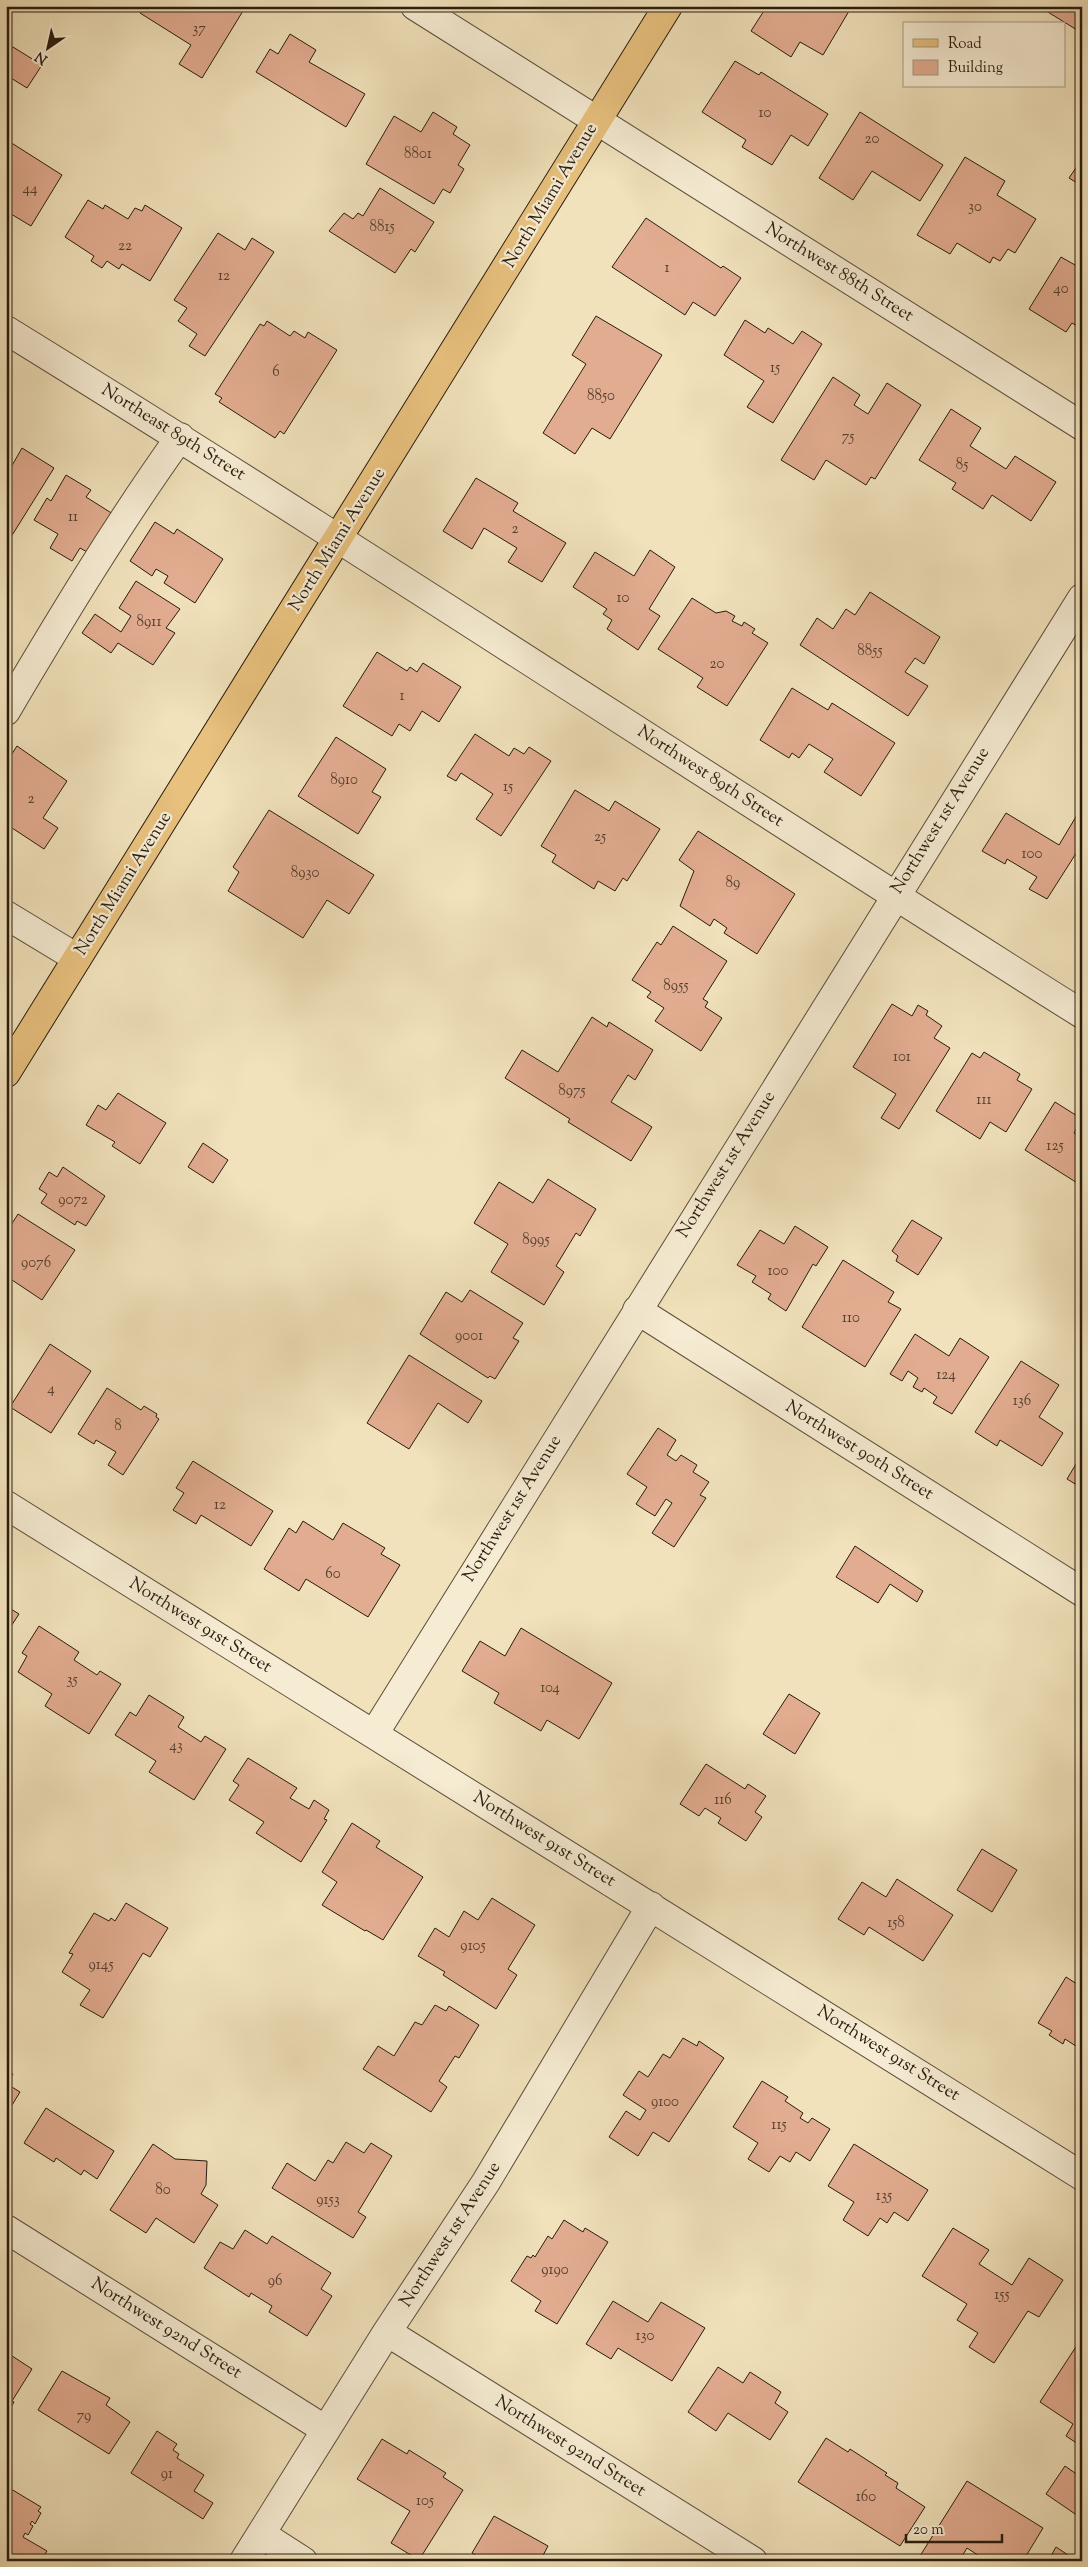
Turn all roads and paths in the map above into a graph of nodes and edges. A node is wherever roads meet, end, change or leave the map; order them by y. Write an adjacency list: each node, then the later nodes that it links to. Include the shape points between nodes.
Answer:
1 (415, 6): 3 (street, Northwest 88th Street)
2 (668, 6): 3 (main road, North Miami Avenue)
3 (597, 120): 5 (street, Northwest 88th Street); 7 (main road, North Miami Avenue)
4 (6, 330): 6 (street, Northeast 89th Street)
5 (1082, 426)
6 (180, 437): 7 (street, Northeast 89th Street); 9 (street, via 58,622)
7 (339, 539): 10 (street, Northwest 89th Street); 12 (main road, North Miami Avenue)
8 (1082, 598): 10 (street, Northwest 1st Avenue)
9 (6, 711)
10 (894, 896): 13 (street, Northwest 89th Street); 15 (street, Northwest 1st Avenue)
11 (6, 915): 12 (street)
12 (77, 958): 14 (main road, North Miami Avenue)
13 (1082, 1014)
14 (6, 1073)
15 (637, 1310): 17 (street, Northwest 90th Street); 18 (street, Northwest 1st Avenue)
16 (6, 1505): 18 (street, Northwest 91st Street)
17 (1082, 1592)
18 (374, 1734): 19 (street, Northwest 91st Street)
19 (651, 1906): 20 (street, Northwest 91st Street); 22 (street, Northwest 1st Avenue, via 486,2182)
20 (1082, 2176)
21 (6, 2229): 23 (street, Northwest 92nd Street)
22 (387, 2332): 23 (street, Northwest 1st Avenue); 27 (street, Northwest 92nd Street)
23 (326, 2430): 24 (street, Northwest 1st Avenue)
24 (261, 2534): 25 (street, Northwest 1st Avenue); 26 (street)
25 (244, 2561)
26 (303, 2561)
27 (752, 2561)

